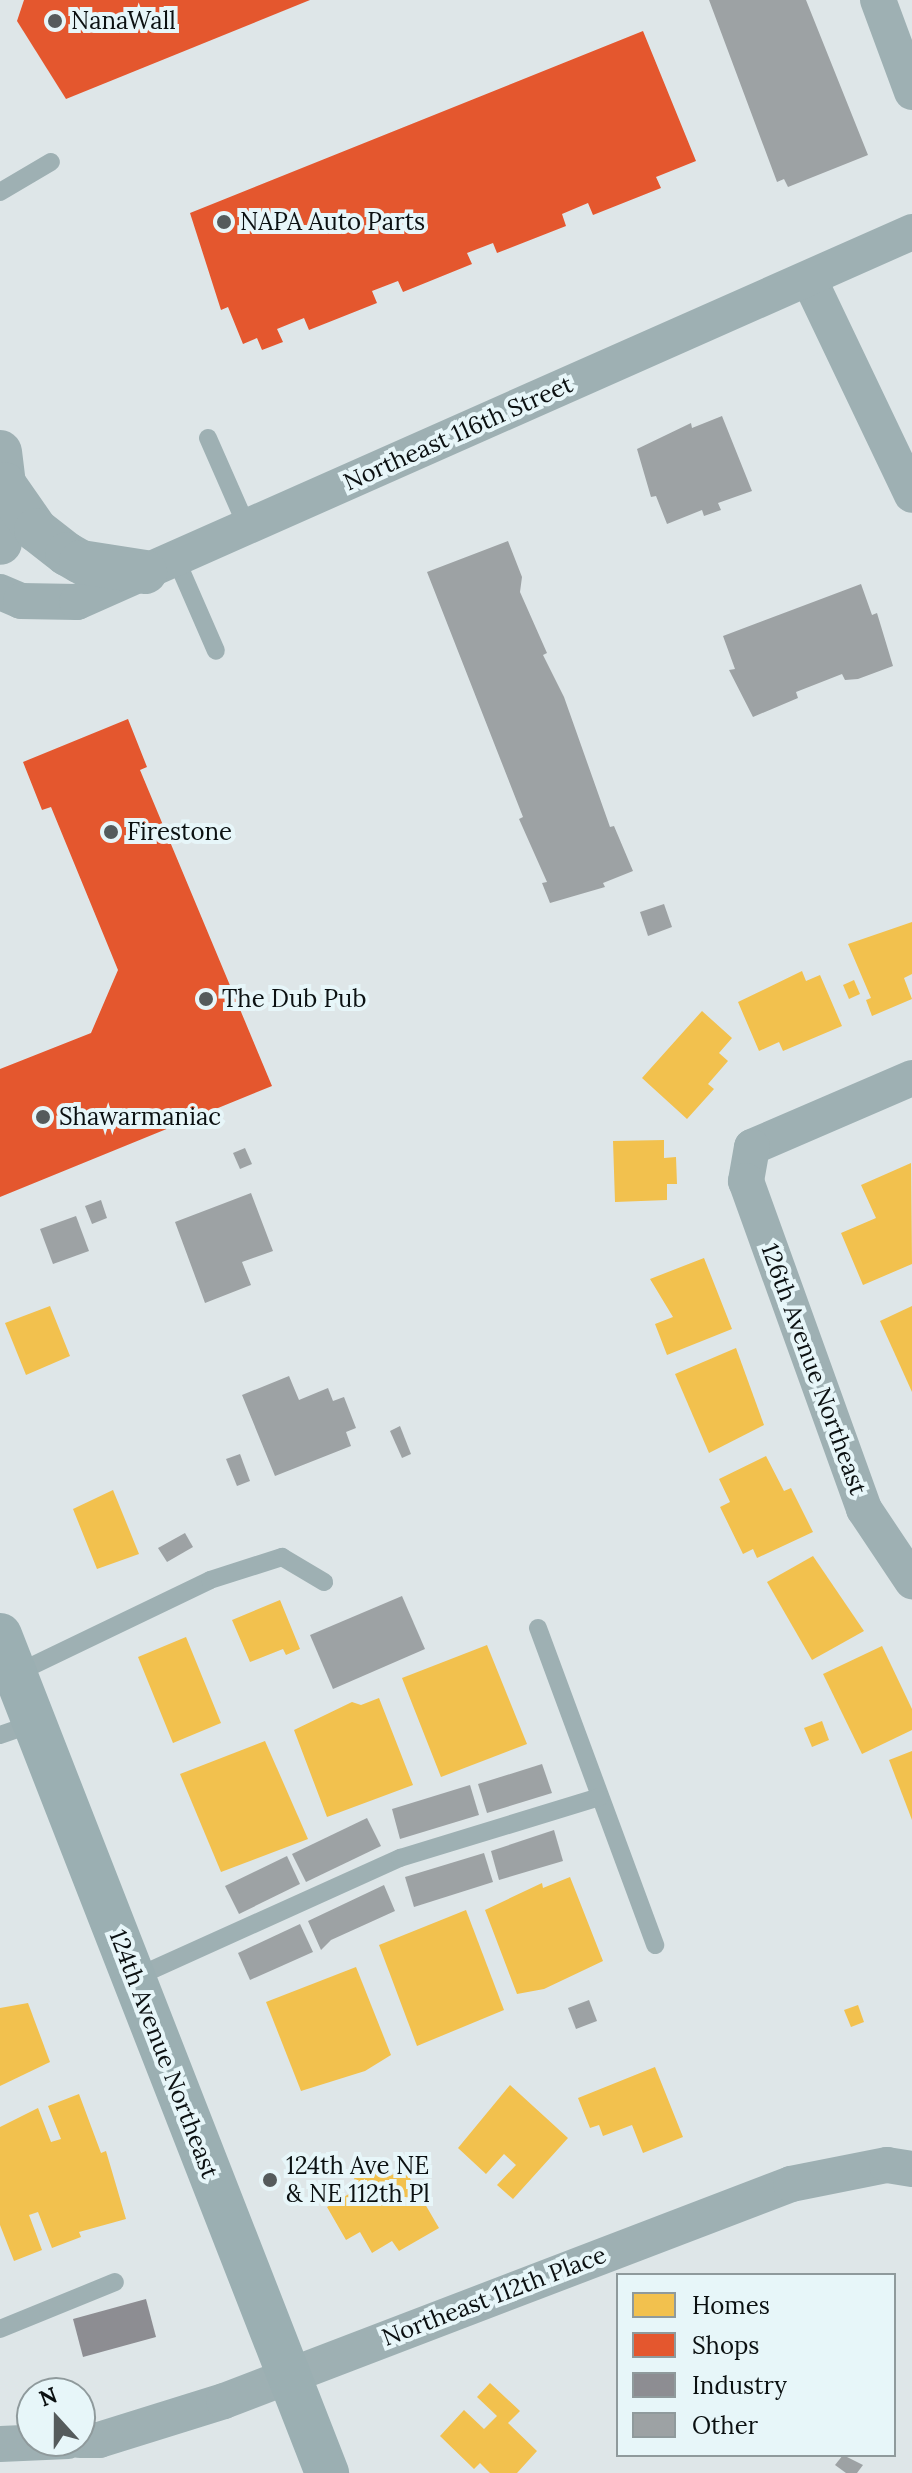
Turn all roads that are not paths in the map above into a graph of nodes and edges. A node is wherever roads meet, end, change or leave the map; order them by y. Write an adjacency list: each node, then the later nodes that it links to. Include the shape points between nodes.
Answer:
1 (878, 0): 2 (street)
2 (912, 92)
3 (51, 162): 4 (lane)
4 (0, 192)
5 (912, 232): 6 (street, Northeast 116th Street)
6 (809, 279): 9 (street); 10 (street, Northeast 116th Street)
7 (208, 438): 10 (lane)
8 (2, 468): 11 (street); 12 (street, via 36,530 67,554 81,562)
9 (912, 495)
10 (247, 527): 12 (street, Northeast 116th Street)
11 (0, 543)
12 (161, 566): 13 (street, Northeast 116th Street, via 59,605 21,601); 14 (lane)
13 (0, 592)
14 (216, 651)
15 (912, 1078): 16 (street, 126th Avenue Northeast, via 752,1147 746,1181 864,1509)
16 (912, 1581)
17 (324, 1582): 19 (lane, via 282,1557)
18 (538, 1628): 21 (lane)
19 (8, 1654): 20 (main road, 124th Avenue Northeast)
20 (17, 1729): 23 (main road, 124th Avenue Northeast)
21 (600, 1797): 22 (lane); 23 (lane, via 400,1858)
22 (655, 1945)
23 (134, 1978): 27 (main road, 124th Avenue Northeast)
24 (912, 2169): 27 (street, Northeast 112th Place, via 887,2165 791,2184)
25 (115, 2282): 26 (lane)
26 (0, 2329)
27 (288, 2374): 28 (street, Northeast 112th Place, via 224,2401); 29 (main road, 124th Avenue Northeast)
28 (96, 2440)
29 (327, 2473)

